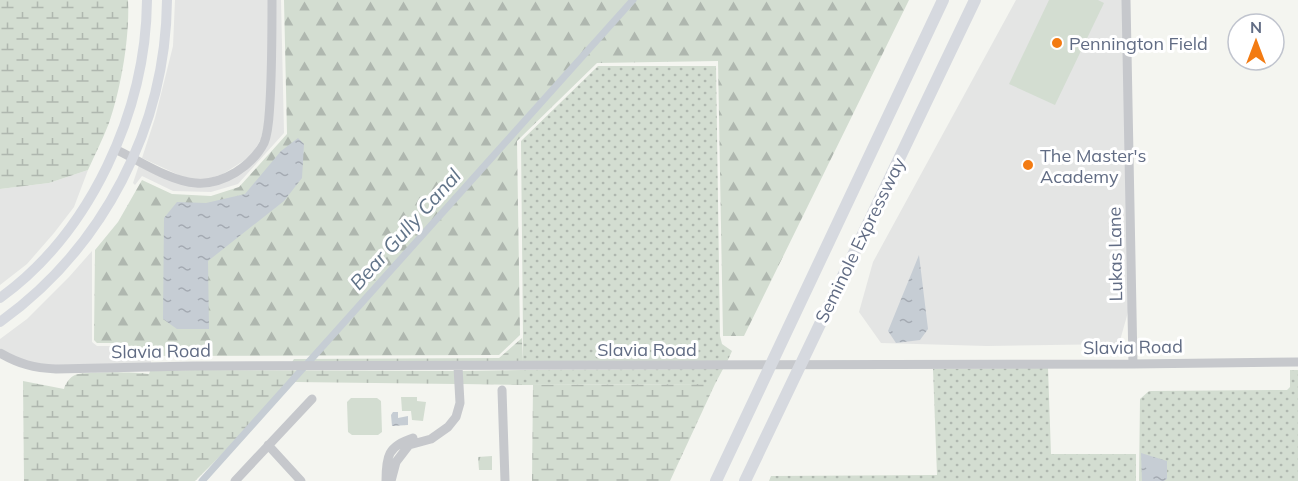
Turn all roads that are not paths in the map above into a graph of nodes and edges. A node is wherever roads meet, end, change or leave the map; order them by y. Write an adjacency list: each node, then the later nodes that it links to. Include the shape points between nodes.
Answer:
1 (147, 0): 7 (main road, via 139,77)
2 (167, 0): 8 (main road, via 158,81)
3 (272, 0): 8 (street, via 268,123 265,141 254,159 224,178 196,183)
4 (943, 0): 24 (highway, Seminole Expressway)
5 (975, 0): 25 (highway, Seminole Expressway)
6 (1126, 0): 13 (street, Lukas Lane)
7 (115, 149): 8 (street); 9 (main road, via 101,179 57,243)
8 (133, 158): 10 (main road, via 96,225 72,256 46,284)
9 (0, 298)
10 (0, 322)
11 (0, 353): 14 (street, Slavia Road, via 34,368 56,369)
12 (1298, 362): 13 (street, Slavia Road)
13 (1133, 364): 14 (street, Slavia Road)
14 (458, 367): 17 (street, via 459,409 452,423)
15 (502, 390): 23 (street)
16 (312, 399): 18 (street)
17 (439, 434): 21 (street, via 395,445 386,461); 22 (street, via 409,445 396,462)
18 (268, 445): 19 (street); 20 (street)
19 (235, 481)
20 (301, 481)
21 (386, 481)
22 (391, 481)
23 (505, 481)
24 (716, 481)
25 (745, 481)

